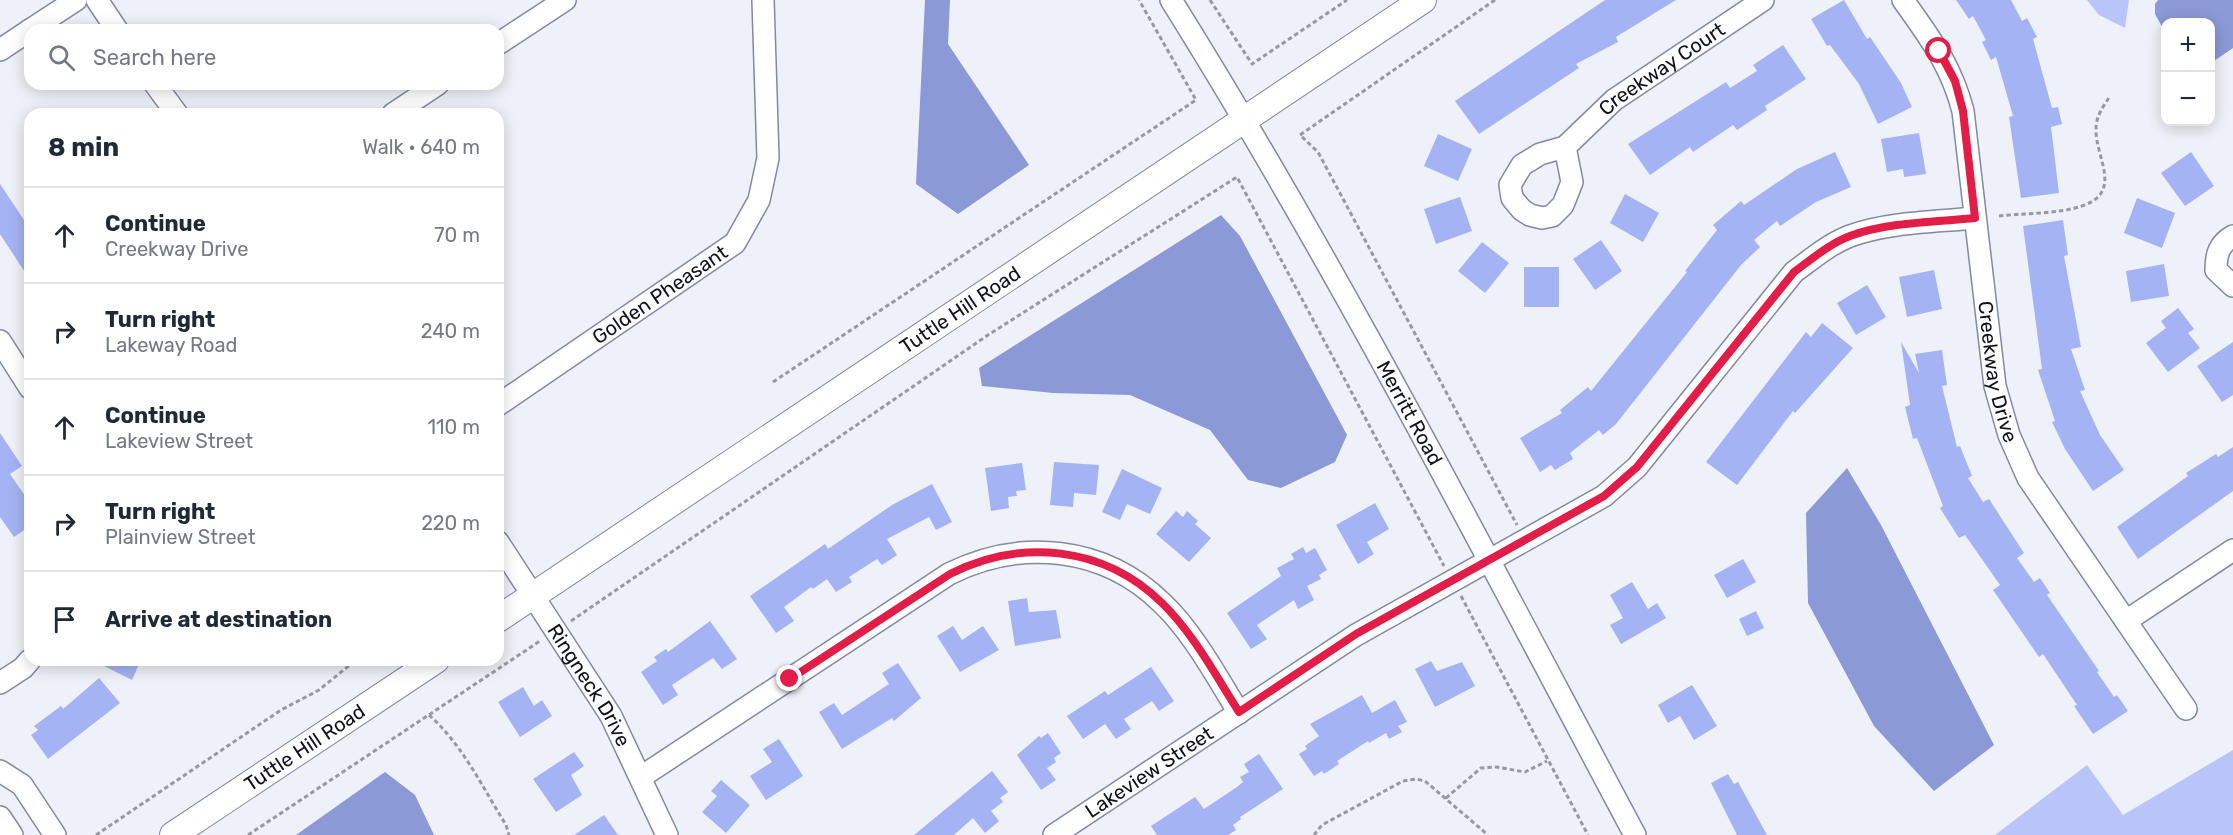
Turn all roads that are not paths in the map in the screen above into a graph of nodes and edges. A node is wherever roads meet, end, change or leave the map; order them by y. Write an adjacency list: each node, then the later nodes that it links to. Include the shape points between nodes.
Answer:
1 (76, 0): 9 (street)
2 (97, 0): 10 (street)
3 (565, 0): 12 (street)
4 (763, 0): 25 (street, Golden Pheasant, via 768,158 759,200 735,243)
5 (1171, 0): 18 (street, Merritt Road)
6 (1423, 0): 18 (main road, Tuttle Hill Road)
7 (1762, 0): 19 (street, Creekway Court, via 1614,100)
8 (1903, 0): 20 (street, Creekway Drive, via 1955,81 1963,111)
9 (39, 24)
10 (113, 24)
11 (24, 34): 13 (street)
12 (504, 40)
13 (0, 50)
14 (159, 90): 16 (street)
15 (429, 90): 17 (street)
16 (173, 108)
17 (402, 108)
18 (1245, 121): 28 (street, Merritt Road); 29 (main road, Tuttle Hill Road)
19 (1565, 147)
20 (1975, 218): 28 (street, Lakeview Street, via 1889,227 1850,236 1824,250 1794,272 1775,294 1637,467 1604,496); 31 (street, Creekway Drive, via 1995,386 2009,435 2028,478)
21 (2233, 236): 22 (street, via 2216,255 2216,270)
22 (2233, 286)
23 (0, 341): 24 (street)
24 (24, 379)
25 (504, 401)
26 (2233, 549): 31 (street)
27 (504, 551): 29 (street, Ringneck Drive)
28 (1489, 561): 36 (street, Lakeview Street, via 1356,634); 45 (street, Merritt Road)
29 (533, 595): 30 (main road, Tuttle Hill Road); 38 (street, Ringneck Drive, via 605,707)
30 (504, 614)
31 (2126, 621): 35 (street, Creekway Drive)
32 (25, 666): 34 (street)
33 (427, 666): 42 (main road, Tuttle Hill Road)
34 (0, 683)
35 (2186, 709)
36 (1239, 712): 38 (street, via 1172,613 1138,583 1108,566 1072,555 1016,553 970,563 950,574); 44 (street, Lakeview Street)
37 (0, 771): 41 (street, via 22,785)
38 (641, 777): 43 (street, Ringneck Drive)
39 (0, 817): 40 (street)
40 (12, 835)
41 (55, 835)
42 (173, 835)
43 (667, 835)
44 (1054, 835)
45 (1635, 835)

